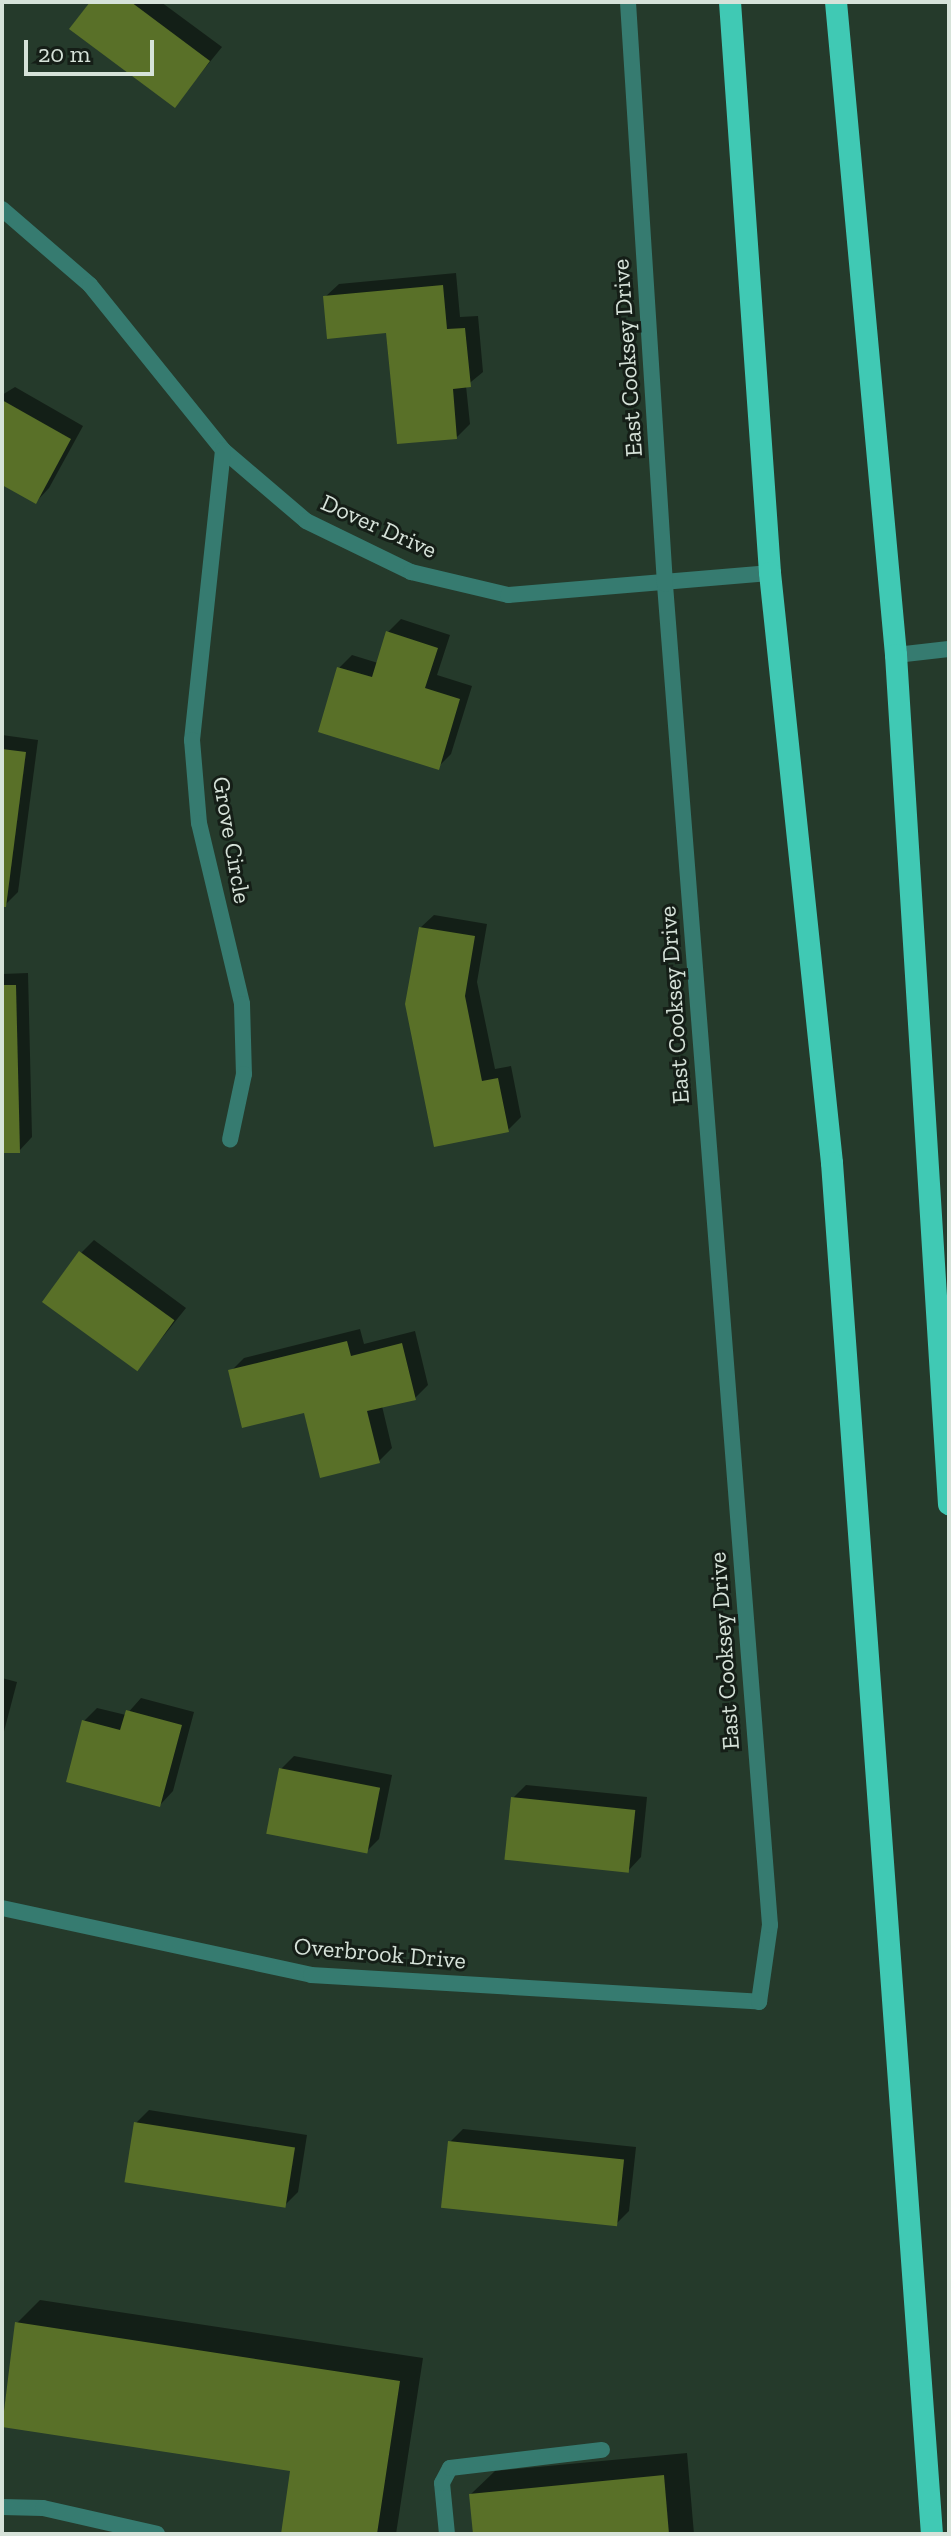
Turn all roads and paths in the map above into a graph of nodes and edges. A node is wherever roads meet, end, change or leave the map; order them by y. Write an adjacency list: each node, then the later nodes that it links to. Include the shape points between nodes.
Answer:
1 (628, 2): 7 (street, East Cooksey Drive)
2 (730, 2): 6 (highway)
3 (836, 2): 9 (highway)
4 (2, 209): 5 (street, Dover Drive, via 90,285)
5 (223, 450): 7 (street, Dover Drive, via 306,521 411,572 508,595); 10 (street, Grove Circle, via 192,740 199,823 242,1004 244,1074)
6 (770, 573): 7 (street, Dover Drive); 18 (highway, via 832,1163)
7 (665, 584): 13 (street, East Cooksey Drive, via 770,1925)
8 (949, 649): 9 (street)
9 (896, 655): 11 (highway)
10 (230, 1140)
11 (949, 1504)
12 (2, 1908): 13 (street, Overbrook Drive, via 311,1975)
13 (759, 2002)
14 (602, 2450): 17 (street, via 450,2468 442,2483)
15 (2, 2507): 16 (street, via 43,2508)
16 (157, 2534)
17 (447, 2534)
18 (932, 2534)

